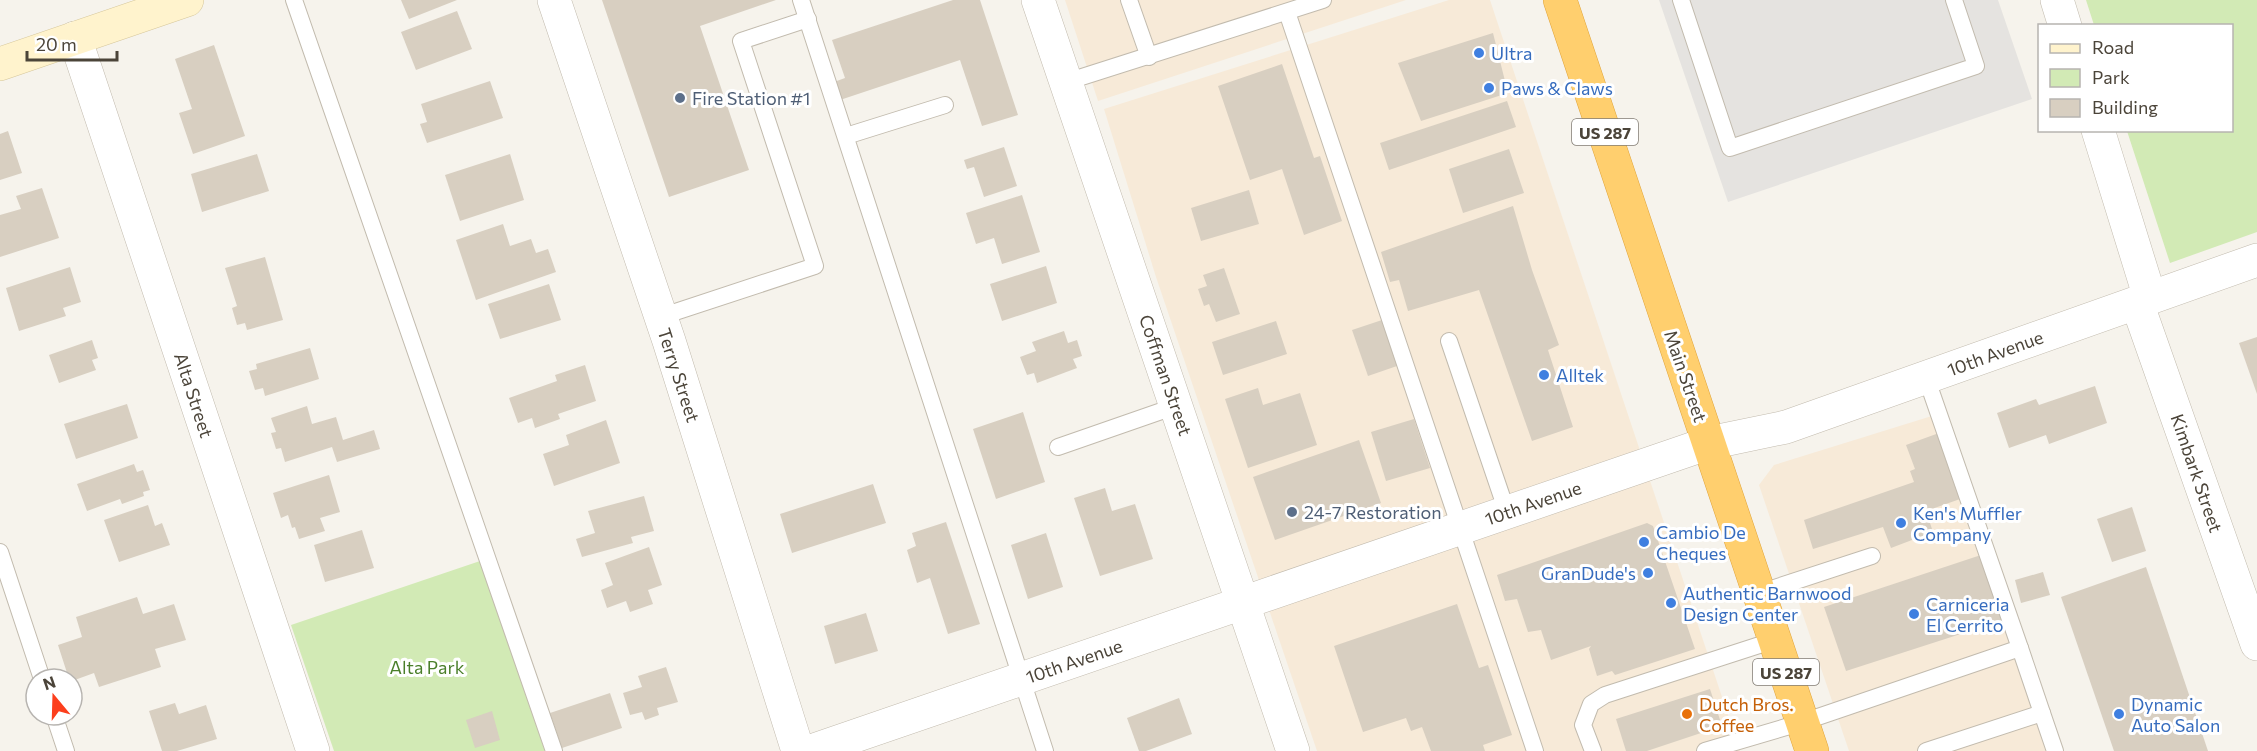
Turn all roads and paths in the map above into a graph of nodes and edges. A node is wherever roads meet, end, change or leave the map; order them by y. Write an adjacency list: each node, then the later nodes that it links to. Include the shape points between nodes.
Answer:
1 (187, 0): 15 (street)
2 (294, 0): 46 (lane)
3 (554, 0): 24 (street, Terry Street)
4 (801, 0): 13 (lane)
5 (1038, 0): 18 (street, Coffman Street)
6 (1129, 0): 16 (lane)
7 (1323, 0): 12 (lane)
8 (1560, 0): 28 (highway, Main Street / US 287)
9 (1681, 0): 10 (lane, via 1730,148 1976,66)
10 (1954, 0)
11 (2057, 0): 14 (street)
12 (1287, 12): 16 (lane); 31 (lane)
13 (808, 19): 21 (lane); 24 (lane, via 741,41 815,266)
14 (2064, 24)
15 (75, 38): 17 (street); 45 (street, Alta Street)
16 (1149, 57): 18 (lane)
17 (0, 64)
18 (1066, 82): 27 (street, Coffman Street)
19 (945, 105): 21 (lane)
20 (2099, 132): 23 (street, Kimbark Street)
21 (846, 136): 40 (lane)
22 (2257, 260): 23 (street, 10th Avenue)
23 (2144, 301): 26 (street, 10th Avenue); 37 (street, Kimbark Street)
24 (660, 317): 47 (street, Terry Street)
25 (1449, 341): 30 (lane)
26 (1926, 377): 28 (street, 10th Avenue, via 1786,427); 38 (lane)
27 (1176, 406): 29 (lane); 35 (street, Coffman Street)
28 (1709, 443): 30 (street, 10th Avenue); 34 (highway, Main Street / US 287)
29 (1058, 447)
30 (1507, 512): 31 (street, 10th Avenue)
31 (1461, 528): 35 (street, 10th Avenue); 51 (lane)
32 (0, 552): 39 (lane)
33 (1872, 556): 34 (lane)
34 (1759, 593): 36 (highway, Main Street / US 287)
35 (1242, 603): 40 (street, 10th Avenue); 50 (street, Coffman Street)
36 (1775, 640): 43 (highway, Main Street / US 287); 52 (lane, via 1605,695 1591,704 1583,725)
37 (2257, 644)
38 (2020, 648): 41 (lane); 43 (lane)
39 (38, 667)
40 (1020, 679): 48 (street, 10th Avenue); 49 (lane)
41 (2042, 713): 54 (lane); 55 (lane)
42 (58, 727): 44 (lane)
43 (1808, 736): 53 (lane)
44 (66, 751)
45 (313, 751)
46 (554, 751)
47 (798, 751)
48 (811, 751)
49 (1045, 751)
50 (1293, 751)
51 (1535, 751)
52 (1593, 751)
53 (1705, 751)
54 (1926, 751)
55 (2055, 751)

